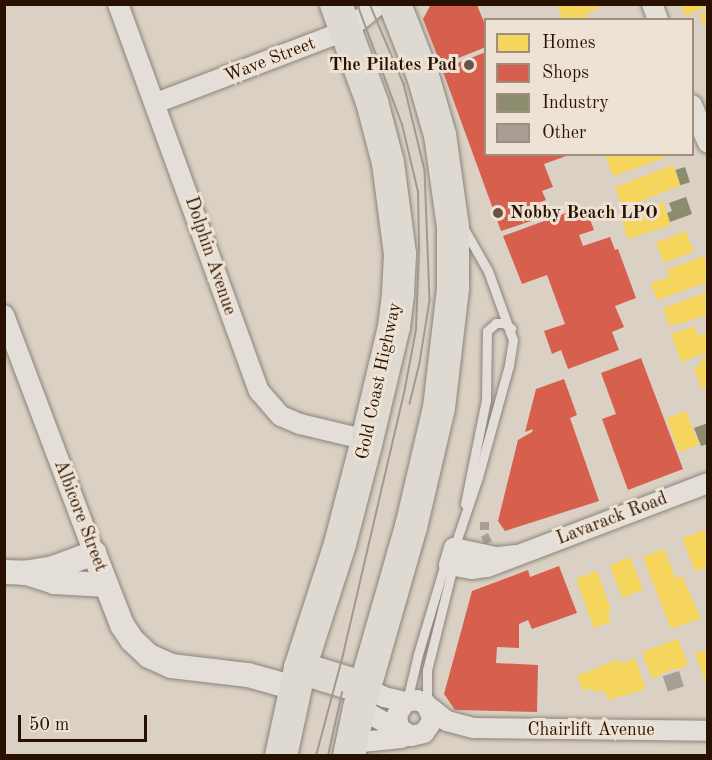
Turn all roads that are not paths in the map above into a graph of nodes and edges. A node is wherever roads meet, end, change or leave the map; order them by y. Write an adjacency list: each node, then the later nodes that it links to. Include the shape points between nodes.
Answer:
1 (118, 4): 5 (street, Dolphin Avenue)
2 (379, 4): 4 (street, Wave Street)
3 (396, 4): 8 (highway, via 434,113)
4 (341, 17): 5 (street, Wave Street); 11 (highway, Gold Coast Highway, via 384,146 400,254 394,327)
5 (156, 103): 11 (street, Dolphin Avenue, via 259,391 281,416)
6 (694, 108): 7 (street)
7 (708, 143)
8 (449, 190): 10 (lane, via 468,238 489,271); 19 (highway, via 453,288 444,378 411,527)
9 (4, 315): 14 (street, Albicore Street)
10 (511, 330): 13 (lane, via 513,344 507,374); 13 (lane, via 506,324 496,323 486,335 487,393)
11 (367, 440): 18 (highway, Gold Coast Highway, via 340,544)
12 (708, 483): 15 (street, Lavarack Road, via 481,569)
13 (464, 515): 15 (lane)
14 (94, 553): 16 (street, via 53,568); 17 (street, Albicore Street)
15 (452, 556): 20 (lane, via 444,567); 21 (lane, via 453,570 428,666)
16 (14, 573): 17 (street, via 54,582)
17 (106, 585): 18 (street, Albicore Street, via 122,625 138,647 163,663 203,669 248,663)
18 (298, 678): 19 (highway); 26 (highway, Gold Coast Highway)
19 (362, 698): 20 (street, Chairlift Avenue); 24 (street); 25 (highway)
20 (406, 702): 21 (street, Chairlift Avenue, via 417,700); 24 (street, via 396,718)
21 (428, 706): 22 (street, Chairlift Avenue, via 447,721); 24 (street, via 432,723 427,731)
22 (474, 728): 23 (street, Chairlift Avenue); 24 (street, Chairlift Avenue)
23 (708, 731)
24 (405, 739): 25 (street, Chairlift Avenue)
25 (350, 749)
26 (281, 756)

